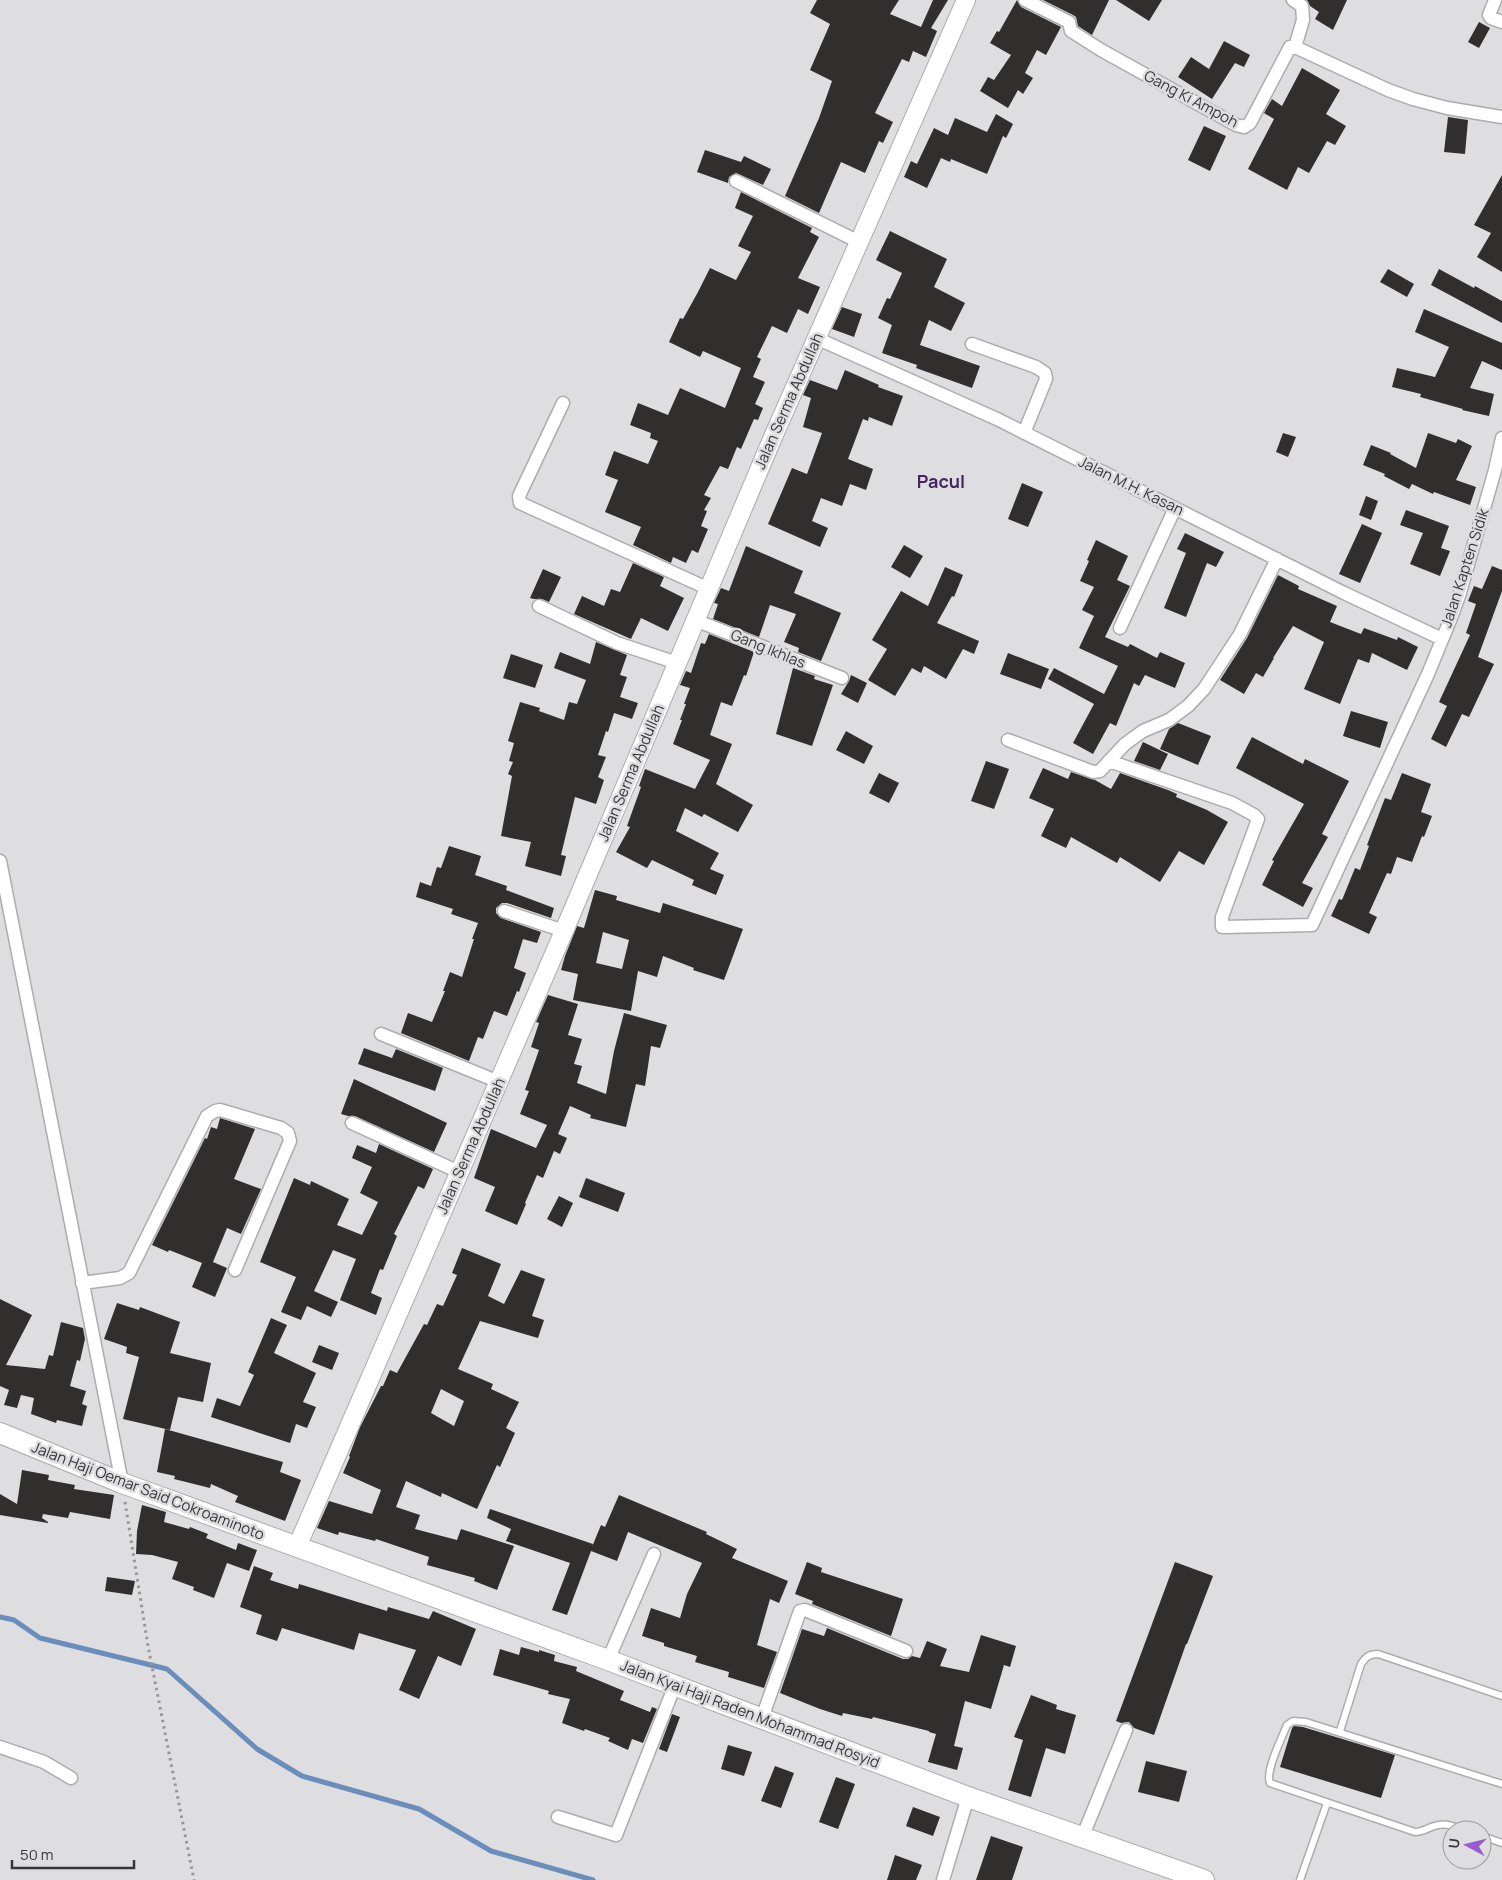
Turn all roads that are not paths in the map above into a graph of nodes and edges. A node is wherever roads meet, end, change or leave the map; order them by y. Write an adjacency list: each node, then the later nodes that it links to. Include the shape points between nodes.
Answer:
1 (966, 0): 9 (main road, Jalan Serma Abdullah)
2 (1025, 0): 6 (street, Gang Ki Ampoh, via 1069,22 1071,31 1101,50 1244,127 1250,123 1290,47)
3 (1293, 0): 6 (street, via 1302,6 1303,20)
4 (1494, 0): 5 (street, via 1491,18)
5 (1502, 22)
6 (1295, 47): 7 (street, via 1413,99)
7 (1502, 117)
8 (736, 181): 9 (street)
9 (859, 242): 10 (main road, Jalan Serma Abdullah)
10 (816, 338): 13 (street, Jalan M.H. Kasan); 17 (main road, Jalan Serma Abdullah)
11 (972, 344): 13 (street, via 1045,373 1046,379)
12 (563, 403): 17 (street, via 519,496 520,502)
13 (1024, 433): 15 (street, Jalan M.H. Kasan)
14 (1502, 438): 21 (street, Jalan Kapten Sidik, via 1459,596)
15 (1175, 508): 16 (street, Jalan M.H. Kasan); 20 (street)
16 (1277, 559): 21 (street, Jalan M.H. Kasan); 25 (street, via 1240,634 1204,689 1169,720 1142,731 1125,744)
17 (708, 589): 19 (main road, Jalan Serma Abdullah)
18 (539, 606): 22 (street, via 617,643)
19 (695, 620): 22 (main road, Jalan Serma Abdullah); 23 (street, Gang Ikhlas)
20 (1120, 628)
21 (1442, 639): 25 (street, Jalan Kapten Sidik, via 1312,925 1222,927 1222,917 1258,819 1232,803)
22 (677, 663): 28 (main road, Jalan Serma Abdullah)
23 (842, 678)
24 (1008, 740): 25 (street, via 1094,772)
25 (1109, 762)
26 (0, 861): 34 (street)
27 (504, 911): 28 (street)
28 (564, 932): 30 (main road, Jalan Serma Abdullah)
29 (381, 1034): 30 (street)
30 (499, 1082): 32 (main road, Jalan Serma Abdullah)
31 (352, 1123): 32 (street)
32 (459, 1172): 37 (main road, Jalan Serma Abdullah)
33 (235, 1270): 34 (street, via 290,1141 288,1133 281,1128 220,1110 207,1116 129,1273 120,1278)
34 (82, 1284): 36 (street)
35 (0, 1433): 36 (main road, Jalan Haji Oemar Said Cokroaminoto)
36 (122, 1483): 37 (main road, Jalan Haji Oemar Said Cokroaminoto)
37 (296, 1547): 40 (main road, Jalan Kyai Haji Raden Mohammad Rosyid)
38 (654, 1554): 40 (street)
39 (906, 1651): 43 (street, via 805,1610 800,1611)
40 (608, 1660): 41 (main road, Jalan Kyai Haji Raden Mohammad Rosyid)
41 (675, 1685): 43 (main road, Jalan Kyai Haji Raden Mohammad Rosyid); 51 (street, via 616,1835)
42 (1502, 1696): 45 (lane, via 1378,1654 1369,1655 1361,1664)
43 (762, 1718): 49 (main road, Jalan Kyai Haji Raden Mohammad Rosyid)
44 (1126, 1730): 53 (street)
45 (1340, 1731): 48 (lane); 50 (lane, via 1306,1722 1288,1723 1269,1776 1270,1783)
46 (0, 1747): 47 (street, via 44,1762)
47 (71, 1778)
48 (1502, 1784)
49 (968, 1797): 53 (main road, Jalan Kyai Haji Raden Mohammad Rosyid); 54 (street)
50 (1327, 1803): 52 (lane, via 1415,1832); 56 (lane)
51 (558, 1817)
52 (1442, 1824)
53 (1082, 1838): 55 (main road, Jalan Kyai Haji Raden Mohammad Rosyid)
54 (943, 1880)
55 (1204, 1880)
56 (1300, 1880)

